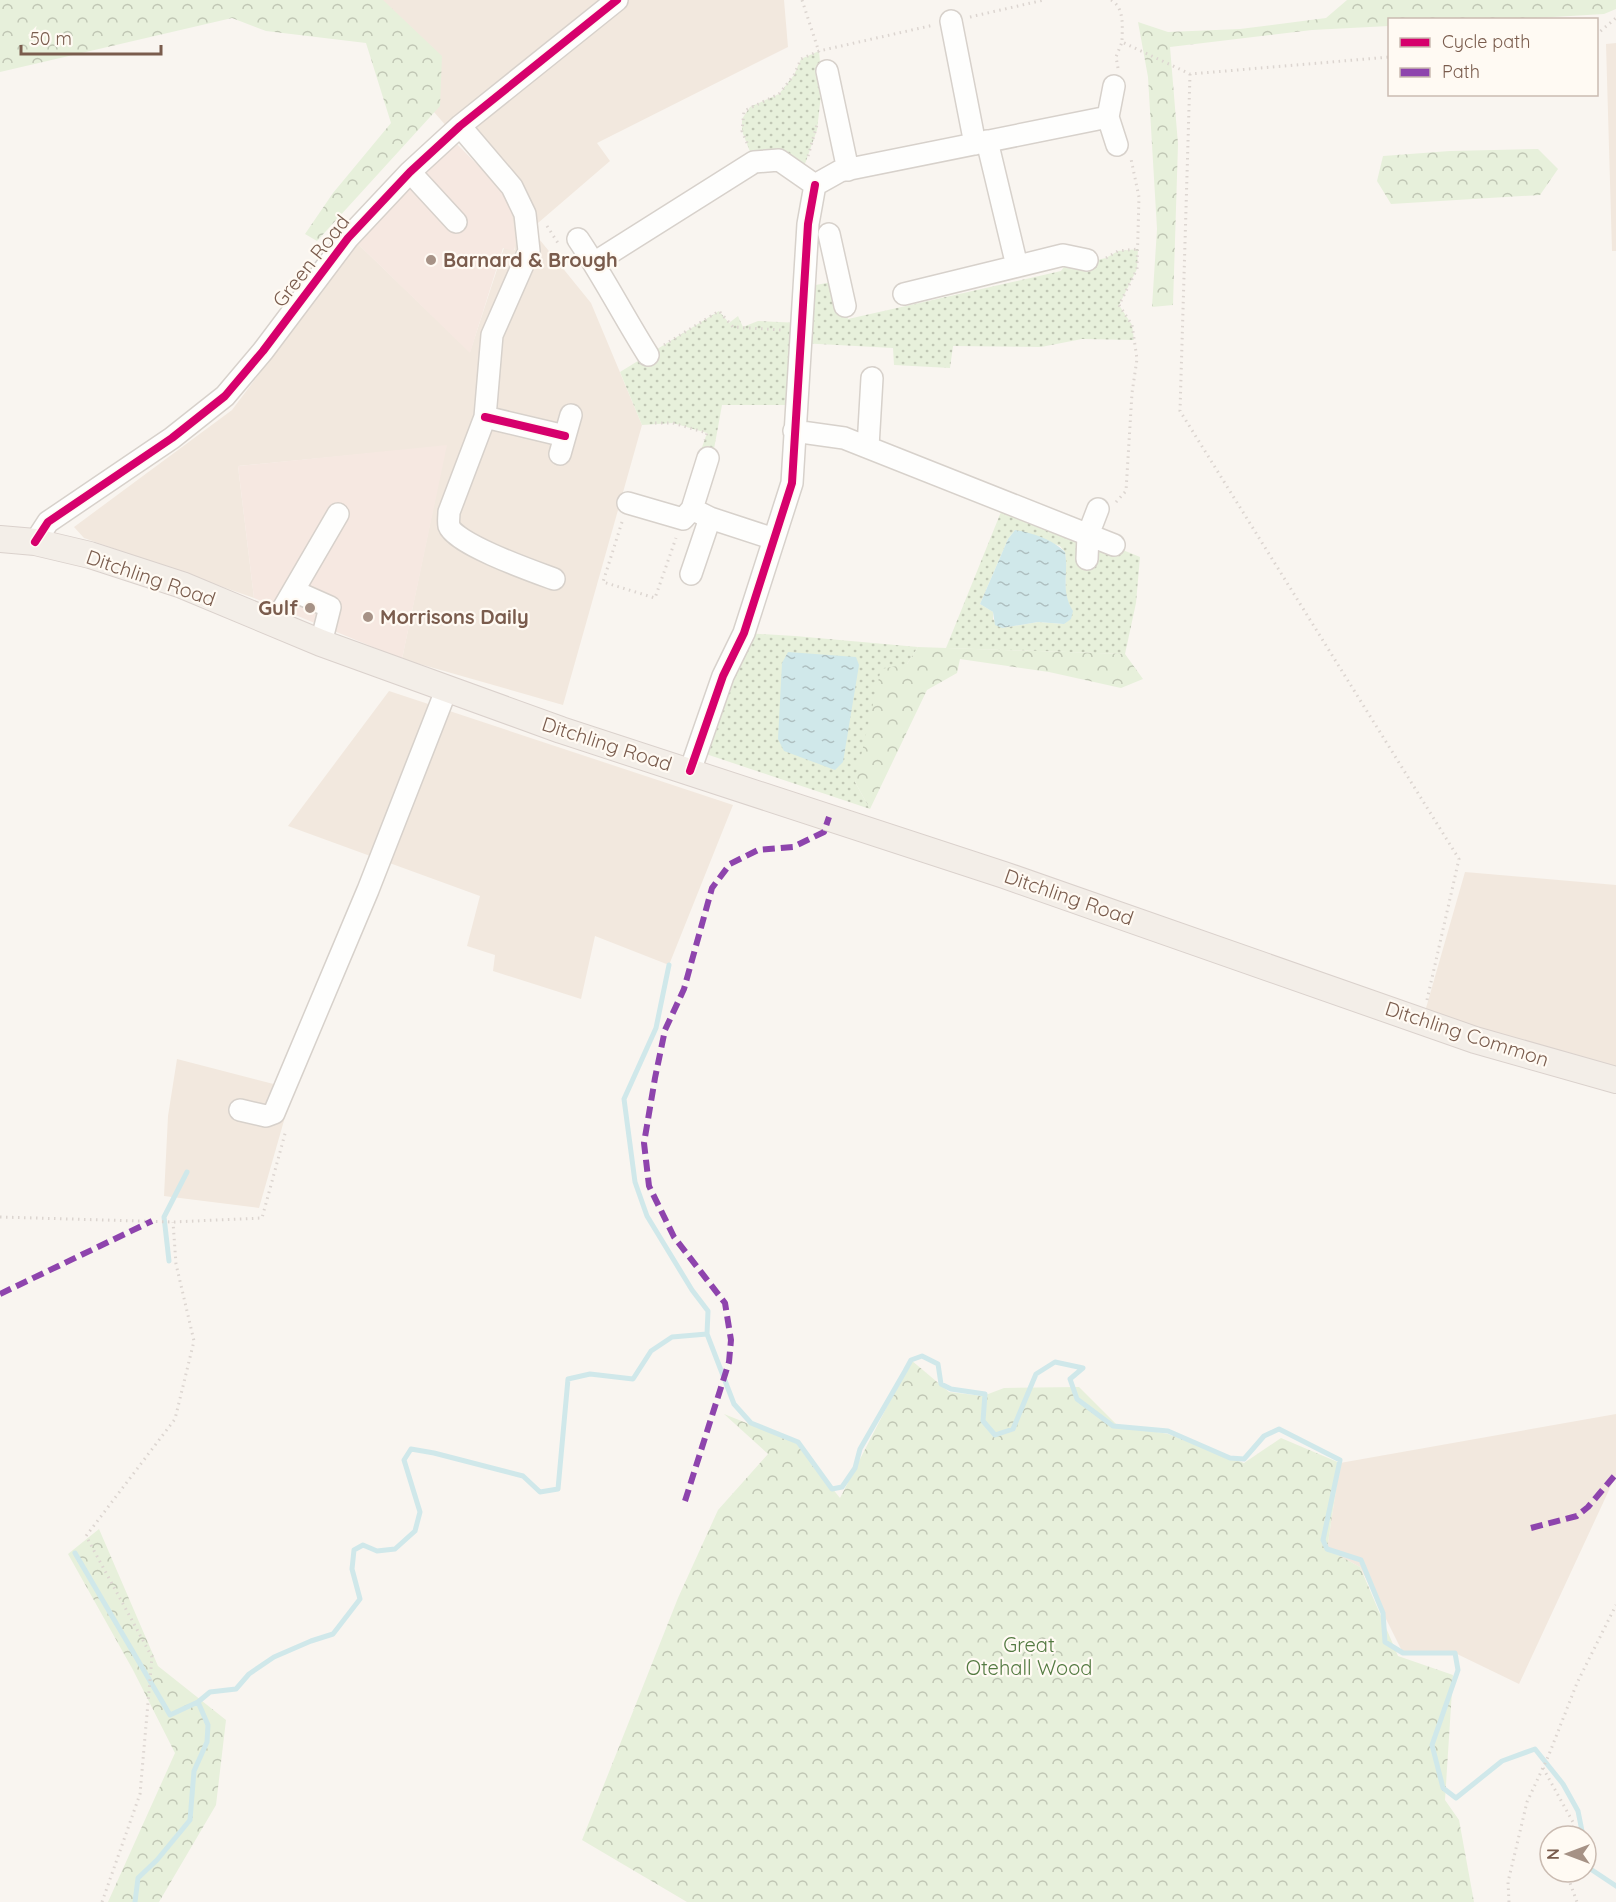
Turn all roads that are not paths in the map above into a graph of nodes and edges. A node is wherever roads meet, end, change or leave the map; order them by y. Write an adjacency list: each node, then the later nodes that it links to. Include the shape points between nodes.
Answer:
1 (616, 0): 6 (street, Green Road)
2 (951, 21): 7 (street)
3 (827, 71): 9 (street)
4 (1117, 81): 5 (street)
5 (1108, 117): 7 (street); 8 (street)
6 (460, 126): 10 (street, Green Road); 25 (street, via 512,187 525,214 529,251 492,335)
7 (981, 143): 9 (street); 17 (street)
8 (1124, 151)
9 (848, 170): 11 (street)
10 (410, 172): 12 (street); 36 (street, Green Road, via 348,238 225,396 172,438 48,522)
11 (815, 185): 16 (street, via 779,160 754,162); 19 (street)
12 (456, 222)
13 (830, 234): 18 (street)
14 (578, 239): 16 (street)
15 (1087, 260): 17 (street, via 1063,255)
16 (594, 262): 22 (street)
17 (1017, 266): 20 (street)
18 (836, 270): 19 (street); 21 (street)
19 (804, 277): 26 (street)
20 (904, 294)
21 (845, 306)
22 (648, 355)
23 (872, 378): 27 (street)
24 (571, 416): 25 (street, via 562,445)
25 (485, 417): 40 (street, via 449,512 449,526 456,535 511,564)
26 (794, 431): 27 (street, via 844,438); 34 (street, via 792,483)
27 (868, 447): 33 (street)
28 (706, 463): 32 (street)
29 (628, 503): 32 (street)
30 (1098, 509): 33 (street)
31 (338, 514): 41 (street)
32 (695, 515): 34 (street); 39 (street)
33 (1088, 535): 37 (street); 38 (street)
34 (774, 538): 45 (street, via 744,633 723,676)
35 (0, 539): 36 (main road, Ditchling Road)
36 (35, 542): 42 (main road, Ditchling Road, via 182,585)
37 (1114, 545)
38 (1088, 559)
39 (691, 574)
40 (554, 579)
41 (294, 591): 42 (street); 43 (street, via 330,606)
42 (274, 624): 43 (main road, Ditchling Road)
43 (321, 643): 44 (main road, Ditchling Road)
44 (447, 688): 45 (main road, Ditchling Road); 48 (street, via 274,1113 266,1116)
45 (690, 771): 46 (main road, Ditchling Road)
46 (1318, 985): 47 (main road, Ditchling Common, via 1475,1040)
47 (1616, 1080)
48 (240, 1110)

